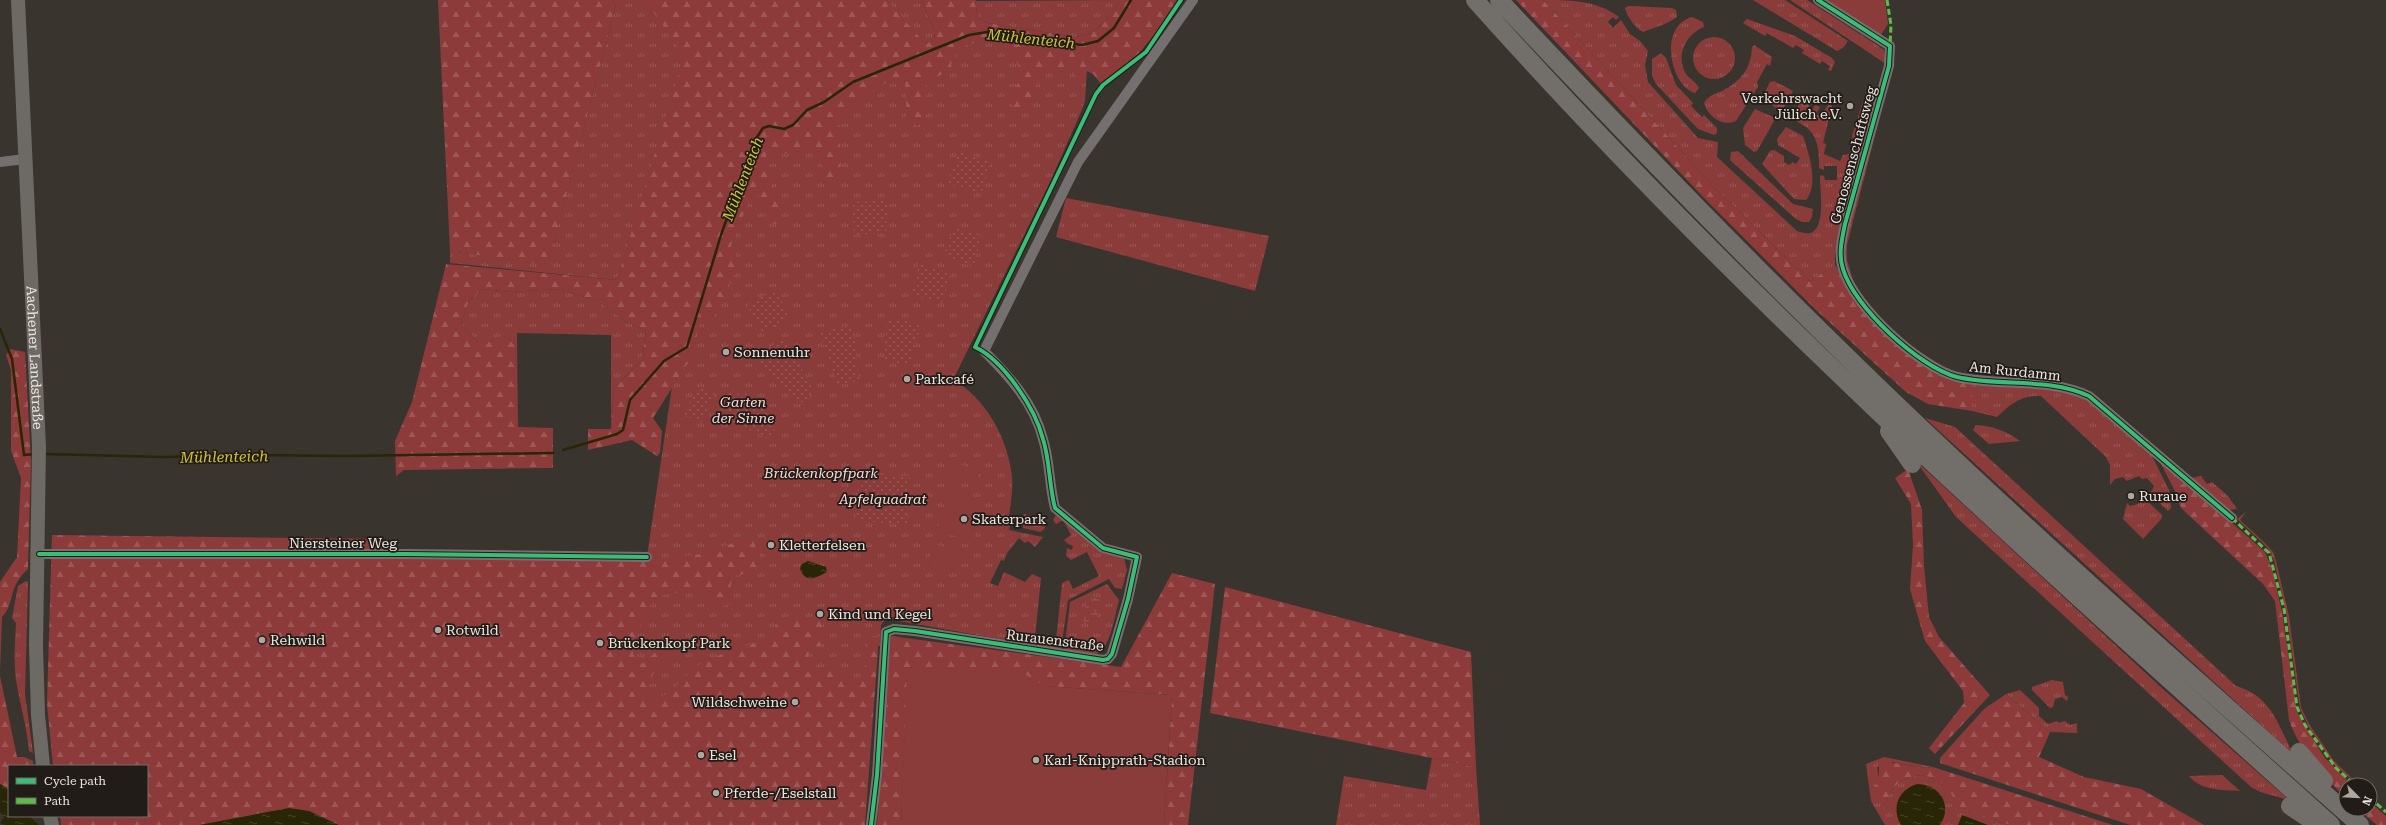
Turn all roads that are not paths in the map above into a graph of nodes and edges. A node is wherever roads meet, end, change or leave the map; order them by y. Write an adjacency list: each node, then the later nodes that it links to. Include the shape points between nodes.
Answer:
1 (18, 0): 6 (main road, Aachener Landstraße)
2 (1193, 0): 21 (street, Rurauenstraße, via 1078,162 984,351 1012,380 1030,409 1043,438 1055,508 1102,548 1137,557 1112,654 1103,660 915,631 894,629 886,632 878,739 878,775)
3 (1475, 0): 10 (highway, via 1672,209)
4 (1499, 0): 9 (highway)
5 (1818, 0): 8 (street, Genossenschaftsweg, via 1890,46 1888,66 1844,224 1840,247)
6 (25, 159): 7 (street); 14 (main road, Aachener Landstraße, via 39,454)
7 (0, 162)
8 (1843, 270): 13 (street, Am Rurdamm, via 1859,300 1913,354 1945,373 1956,376 2063,387 2089,396)
9 (1838, 349): 11 (highway); 24 (highway, via 2096,591)
10 (1872, 406): 12 (highway); 23 (highway, via 2108,625)
11 (1921, 410)
12 (1912, 464)
13 (2232, 518)
14 (39, 554): 15 (street, Niersteiner Weg); 17 (main road, Aachener Landstraße, via 36,646)
15 (647, 557)
16 (2299, 752): 18 (highway)
17 (43, 765)
18 (2338, 798)
19 (2290, 806): 22 (highway)
20 (2354, 817): 24 (highway)
21 (871, 825)
22 (2319, 825)
23 (2331, 825)
24 (2360, 825)

